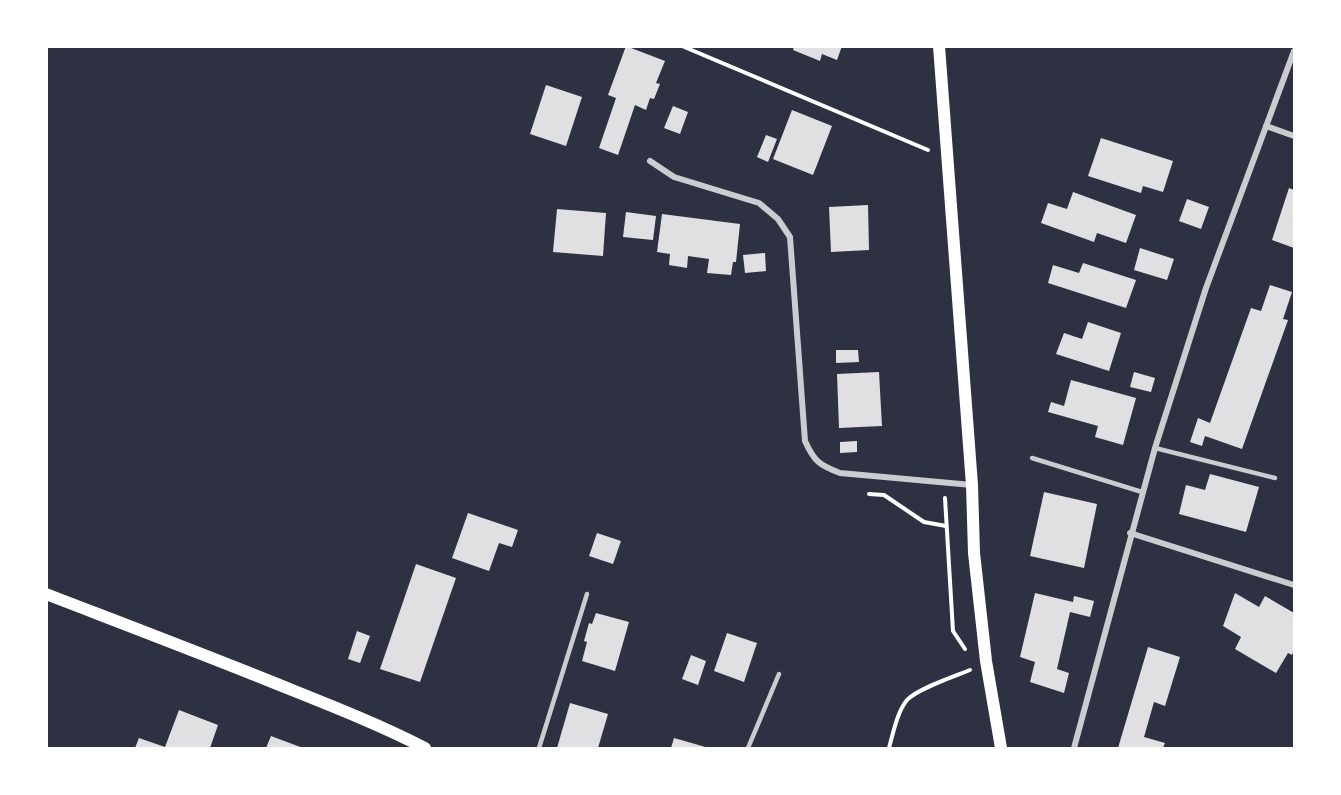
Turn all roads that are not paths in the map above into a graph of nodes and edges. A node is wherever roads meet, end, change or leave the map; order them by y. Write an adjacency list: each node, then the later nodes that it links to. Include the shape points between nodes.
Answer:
1 (939, 46): 9 (main road)
2 (1294, 51): 3 (street)
3 (1266, 126): 4 (street); 6 (street, via 1206,288)
4 (1294, 136)
5 (650, 161): 9 (street, via 674,177 759,203 778,219 790,237 805,441 812,457 823,467 840,473)
6 (1155, 448): 8 (lane); 10 (street)
7 (1032, 458): 10 (lane)
8 (1275, 478)
9 (972, 485): 19 (main road, via 974,553)
10 (1142, 492): 11 (street)
11 (1130, 533): 12 (street); 20 (street)
12 (1294, 585)
13 (46, 594): 16 (main road, via 192,649)
14 (587, 594): 17 (lane)
15 (779, 674): 18 (lane)
16 (425, 748)
17 (539, 748)
18 (748, 748)
19 (1001, 748)
20 (1074, 748)

